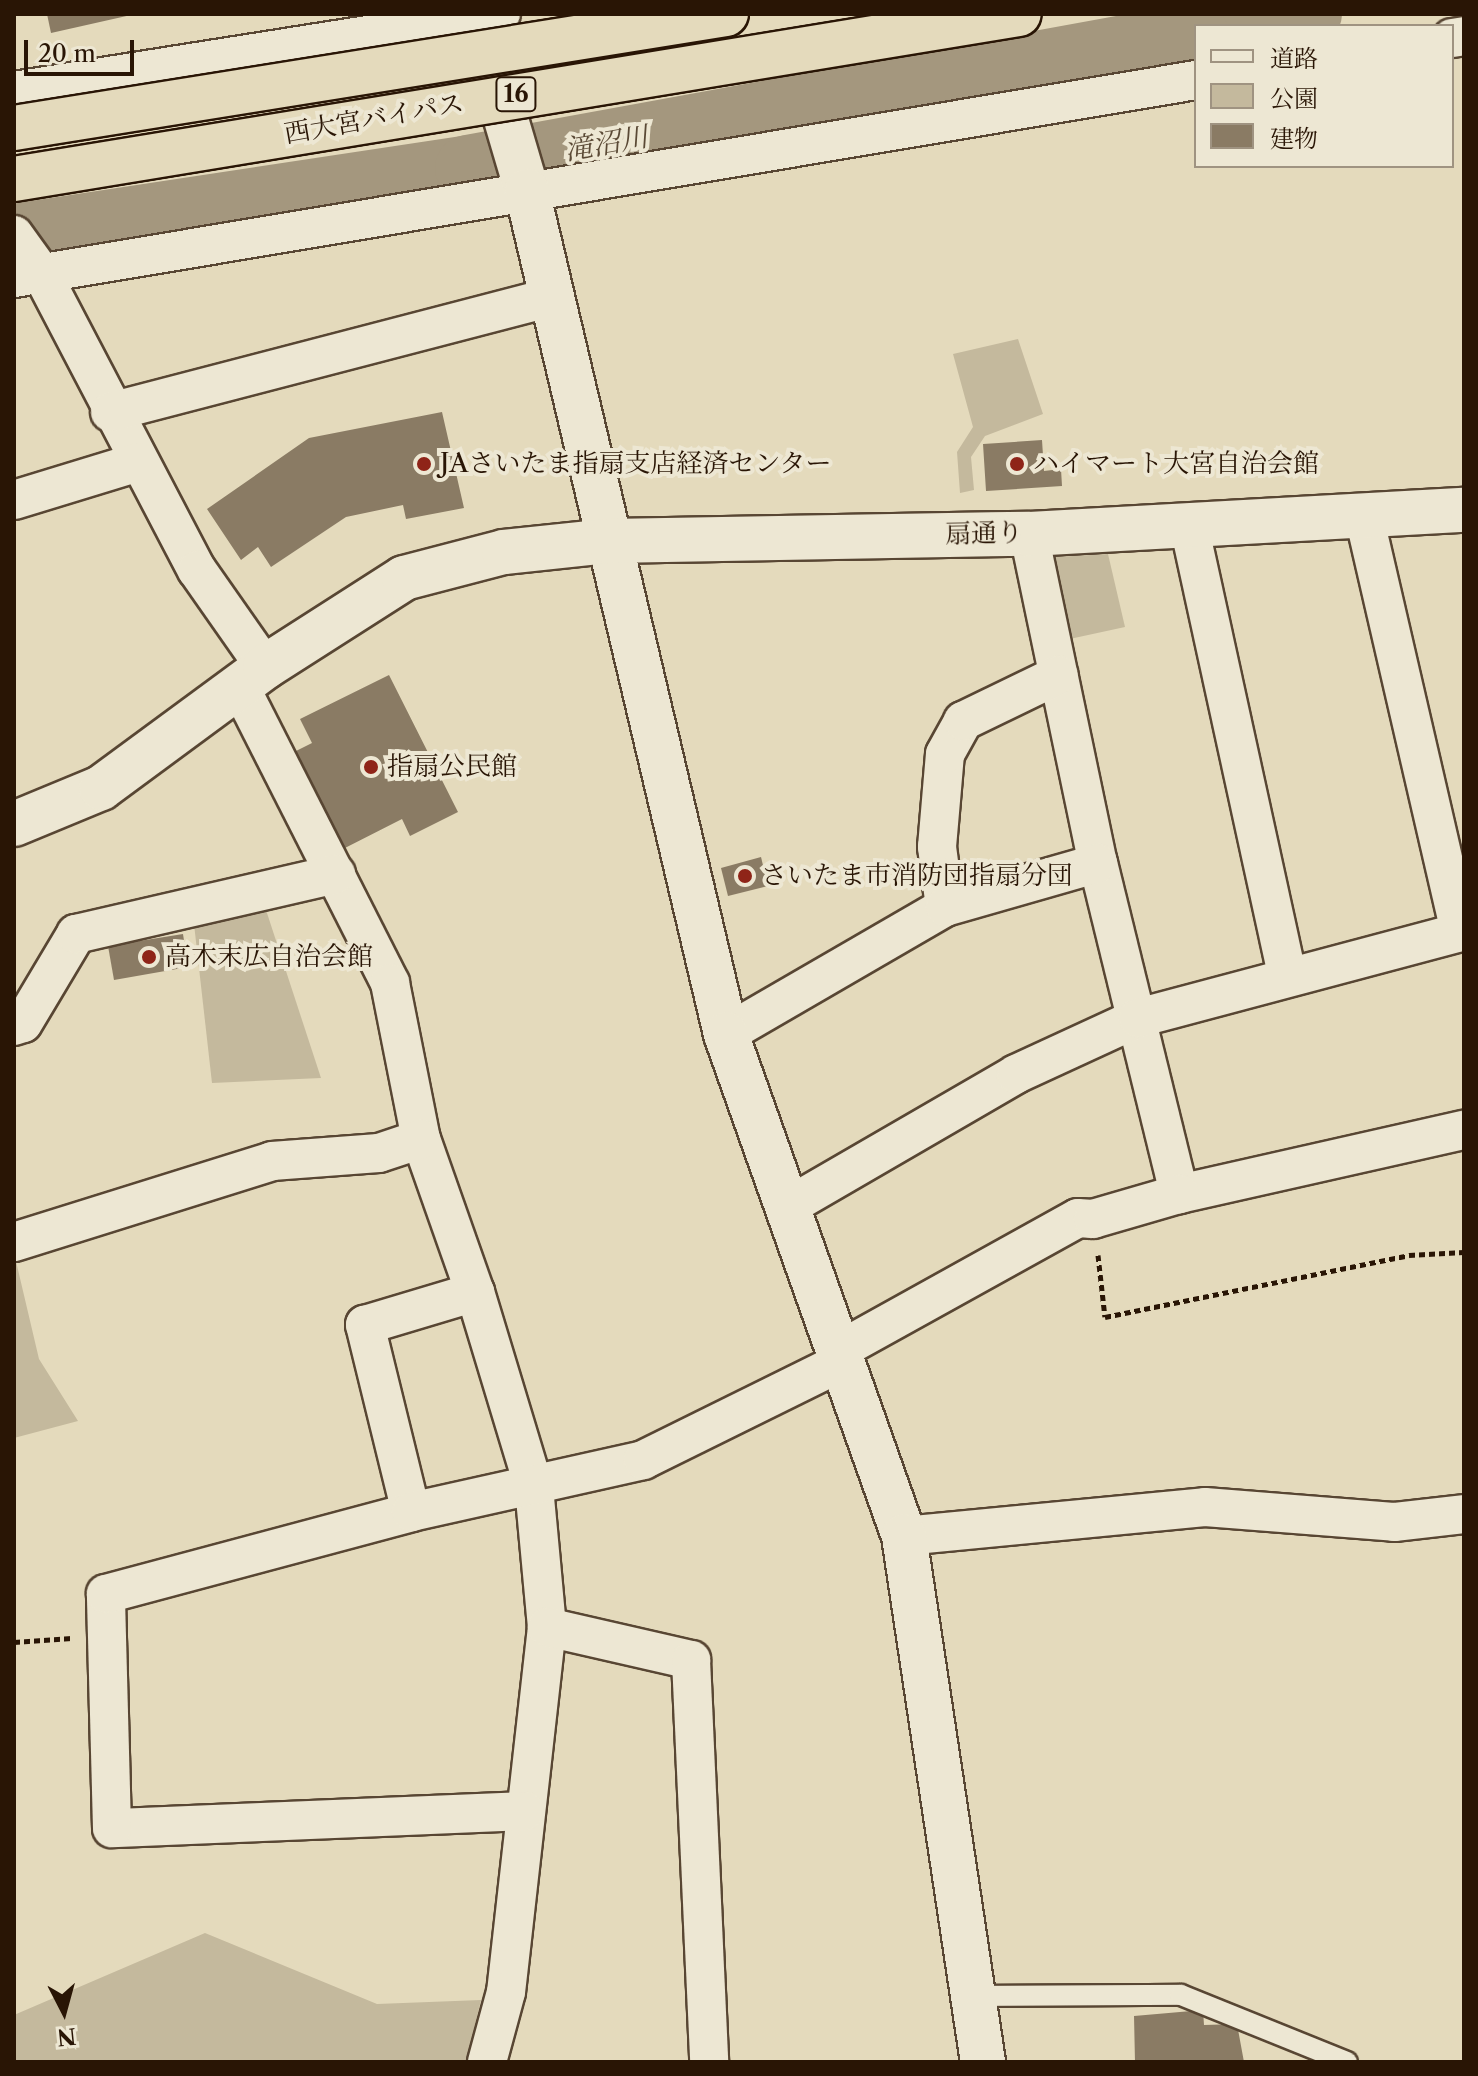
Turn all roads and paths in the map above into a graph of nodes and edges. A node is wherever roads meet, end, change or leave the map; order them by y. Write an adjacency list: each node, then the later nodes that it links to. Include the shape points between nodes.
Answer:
1 (726, 14): 6 (highway, 西大宮バイパス / 16, bridge)
2 (1019, 14): 7 (highway, 西大宮バイパス / 16, bridge)
3 (484, 15): 5 (street); 8 (street)
4 (1194, 80): 8 (street)
5 (14, 91)
6 (14, 128)
7 (14, 179)
8 (525, 184): 10 (street); 11 (street)
9 (14, 235): 10 (street)
10 (28, 276): 12 (street)
11 (551, 297): 12 (street); 19 (street)
12 (110, 412): 13 (street)
13 (138, 462): 14 (street); 21 (street)
14 (14, 500)
15 (1464, 510): 16 (street, 扇通り)
16 (1364, 516): 17 (street, 扇通り); 26 (street)
17 (1189, 525): 18 (street, 扇通り); 27 (street)
18 (1029, 534): 19 (street, 扇通り); 20 (street)
19 (609, 541): 21 (street, 扇通り, via 504,552 404,578); 30 (street)
20 (1058, 675): 23 (street); 25 (street, via 963,721 945,754 937,847)
21 (252, 676): 22 (street, 扇通り, via 101,788); 24 (street)
22 (14, 824)
23 (1098, 863): 25 (street); 28 (street)
24 (336, 874): 29 (street, via 76,934 23,1023); 32 (street, via 390,983)
25 (945, 907): 30 (street)
26 (1462, 932): 27 (street)
27 (1287, 976): 28 (street)
28 (1138, 1018): 33 (street); 34 (street, via 1016,1074)
29 (14, 1026)
30 (726, 1034): 34 (street)
31 (1464, 1130): 33 (street)
32 (421, 1139): 36 (street, via 379,1153 272,1161); 38 (street)
33 (1179, 1194): 35 (street)
34 (787, 1207): 39 (street)
35 (1093, 1219): 37 (path, via 1105,1317 1409,1255); 39 (street, via 1078,1218)
36 (14, 1242)
37 (1464, 1252)
38 (475, 1292): 40 (street); 41 (street, via 365,1325)
39 (839, 1356): 40 (street, via 643,1460); 43 (street)
40 (534, 1487): 41 (street); 44 (street)
41 (411, 1512): 45 (street, via 106,1594)
42 (1464, 1514): 43 (street, via 1394,1522 1205,1507)
43 (904, 1536): 48 (street)
44 (547, 1627): 47 (street); 50 (street, via 691,1660)
45 (105, 1636): 46 (path); 47 (street, via 112,1828)
46 (14, 1642)
47 (525, 1811): 49 (street, via 506,1992)
48 (975, 1996): 51 (street); 52 (lane, via 1181,1995)
49 (487, 2062)
50 (709, 2062)
51 (983, 2062)
52 (1347, 2062)

